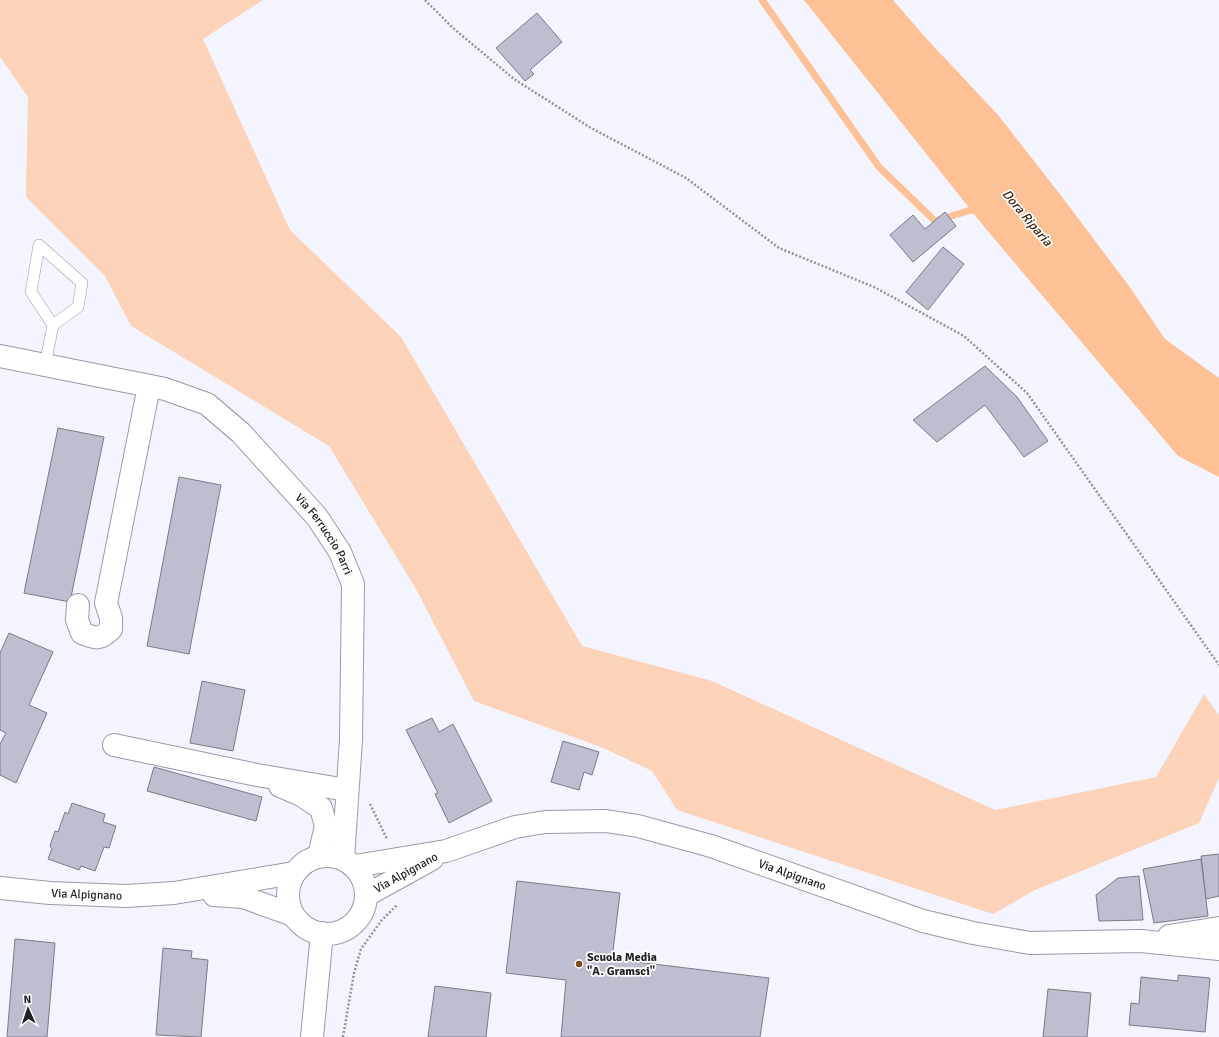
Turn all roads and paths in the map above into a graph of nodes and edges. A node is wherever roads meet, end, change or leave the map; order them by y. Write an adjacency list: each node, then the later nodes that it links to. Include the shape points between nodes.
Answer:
1 (425, 0): 7 (path, via 453,28 514,79 590,128 686,178 779,248 874,287 964,336 1028,393)
2 (53, 325): 2 (lane, via 31,292 39,245 82,283 78,307); 4 (lane)
3 (0, 356): 4 (street, Via Ferruccio Parri)
4 (45, 365): 5 (street, Via Ferruccio Parri)
5 (149, 386): 6 (street, via 106,603 111,618 111,629 104,636 93,638 82,633 77,620); 10 (street, Via Ferruccio Parri, via 207,404 241,433 317,517 340,552 353,584 351,740)
6 (78, 605)
7 (1219, 665)
8 (114, 745): 9 (street)
9 (258, 775): 10 (street); 12 (street, via 301,795 320,808 326,826)
10 (347, 790): 13 (street, Via Ferruccio Parri)
11 (367, 799): 14 (path)
12 (319, 856): 13 (street); 15 (street, via 303,864)
13 (349, 862): 14 (street, Via Alpignano); 18 (street, via 362,877)
14 (398, 868): 18 (street, Via Alpignano); 22 (street, Via Alpignano, via 515,827 545,822 606,821 638,826 710,846 923,921 973,934 1030,943); 25 (path, via 407,896 381,921 361,949 354,973)
15 (294, 873): 17 (street, Via Alpignano); 19 (street, via 288,896)
16 (0, 888): 17 (street, Via Alpignano, via 126,896)
17 (174, 892): 19 (street, Via Alpignano, via 243,896)
18 (366, 896): 21 (street, via 363,909 353,924 338,932)
19 (293, 915): 21 (street, via 304,926)
20 (1219, 928): 22 (street, Via Alpignano)
21 (322, 933): 24 (street)
22 (1141, 941): 23 (street, Via Alpignano)
23 (1219, 949)
24 (312, 1037)
25 (343, 1037)

